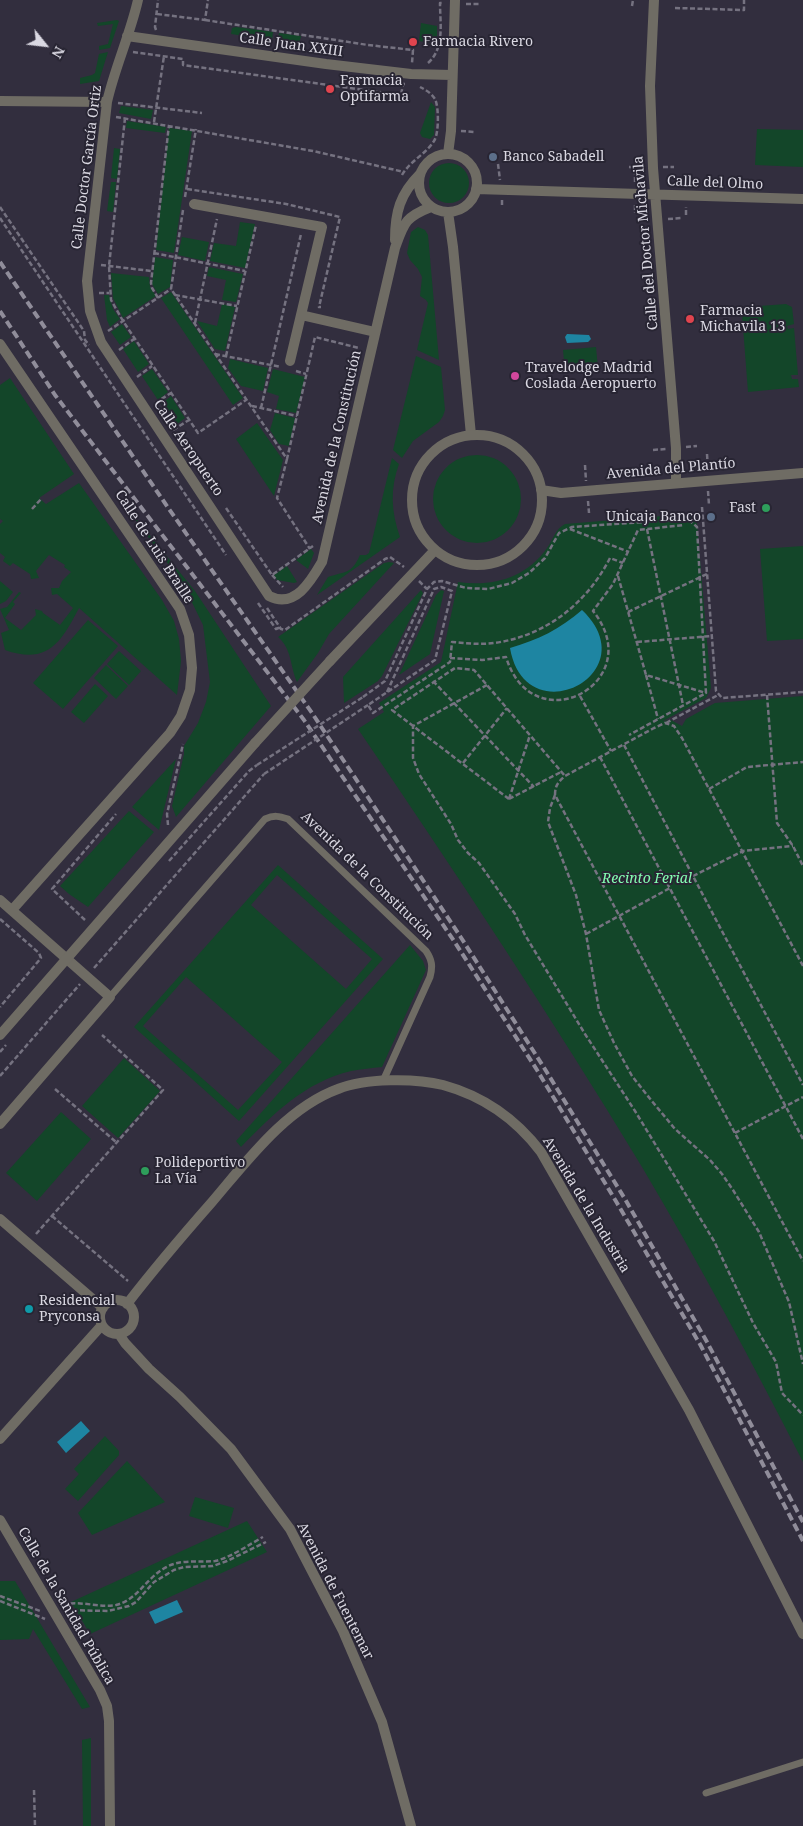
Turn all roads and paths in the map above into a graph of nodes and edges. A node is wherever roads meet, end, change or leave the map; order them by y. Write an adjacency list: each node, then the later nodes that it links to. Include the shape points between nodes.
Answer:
1 (138, 0): 12 (street, Calle Doctor García Ortiz)
2 (158, 0): 11 (path, via 157,14)
3 (208, 0): 11 (path)
4 (633, 0): 9 (path)
5 (654, 0): 37 (street, Calle del Doctor Michavila, via 650,86)
6 (744, 0): 10 (path, via 744,10)
7 (454, 2): 8 (path); 15 (path, via 440,2 440,44); 17 (street)
8 (480, 4)
9 (632, 6)
10 (675, 8)
11 (205, 20): 16 (path, via 413,50)
12 (128, 36): 17 (street, Calle Juan XXIII, via 326,64); 20 (street, Calle Doctor García Ortiz)
13 (128, 54): 14 (path)
14 (164, 56): 18 (path, via 183,60 182,65 402,95 403,84); 21 (path)
15 (426, 64)
16 (412, 67)
17 (452, 76): 30 (street)
18 (410, 85)
19 (0, 101): 20 (street)
20 (107, 102): 66 (street, Calle Doctor García Ortiz, via 88,281)
21 (156, 108): 22 (path); 23 (path, via 118,103); 25 (path)
22 (202, 113)
23 (116, 116): 24 (path); 26 (path)
24 (125, 118): 25 (path); 29 (path)
25 (154, 122): 27 (path)
26 (116, 124)
27 (168, 125): 31 (path, via 313,151); 51 (path)
28 (113, 146): 29 (path)
29 (122, 147): 34 (path)
30 (448, 154): 32 (street, via 428,162); 36 (street, via 467,161 473,169)
31 (404, 172)
32 (420, 174): 40 (street, via 418,185 421,195); 50 (street, Avenida de la Constitución, via 403,196 397,214)
33 (110, 179): 34 (path)
34 (118, 180): 43 (path)
35 (187, 189): 65 (path, via 286,204 340,217 319,307)
36 (476, 189): 37 (street, Calle del Olmo); 41 (street, via 466,206)
37 (655, 195): 38 (street, Calle del Olmo); 100 (street, Calle del Doctor Michavila, via 676,448)
38 (803, 199)
39 (194, 204): 67 (street, via 322,227)
40 (431, 208): 41 (street); 50 (street, Avenida de la Constitución, via 407,221)
41 (448, 212): 96 (street)
42 (106, 213): 43 (path)
43 (114, 214): 49 (path)
44 (0, 218): 113 (path)
45 (217, 218): 52 (path)
46 (264, 225): 55 (path, via 256,223)
47 (294, 232): 81 (path, via 301,234)
48 (103, 246): 49 (path)
49 (111, 246): 53 (path)
50 (395, 248): 70 (street, Avenida de la Constitución)
51 (154, 253): 52 (path); 54 (path)
52 (207, 264): 55 (path); 63 (path)
53 (109, 266): 54 (path); 56 (path, via 101,265); 59 (path)
54 (152, 271): 61 (path, via 152,288)
55 (245, 271): 64 (path)
56 (100, 274)
57 (99, 287): 58 (path)
58 (99, 293): 59 (path); 62 (path)
59 (109, 293): 68 (path)
60 (176, 295): 61 (path, via 172,289); 63 (path); 69 (path)
61 (158, 298): 68 (path)
62 (99, 299)
63 (199, 299): 64 (path); 69 (path)
64 (237, 306): 78 (path)
65 (328, 309)
66 (90, 311): 119 (street, Calle Aeropuerto, via 101,342)
67 (301, 315): 70 (street); 80 (street)
68 (123, 322): 71 (path, via 108,330); 72 (path)
69 (194, 323): 76 (path)
70 (375, 332): 119 (street, Avenida de la Constitución, via 322,562 296,596 283,601)
71 (112, 337)
72 (134, 338): 75 (path); 82 (path)
73 (0, 344): 171 (street, Calle de Luis Braille, via 180,609 189,635 192,668 190,690 181,716 170,733)
74 (115, 344): 75 (path)
75 (119, 350): 77 (path)
76 (215, 354): 78 (path); 89 (path)
77 (124, 356)
78 (226, 356): 81 (path)
79 (357, 357): 84 (path, via 359,348 315,337)
80 (290, 361)
81 (271, 365): 84 (path); 91 (path)
82 (152, 366): 85 (path); 87 (path)
83 (133, 370): 85 (path)
84 (306, 374): 92 (path)
85 (137, 377): 86 (path)
86 (142, 383)
87 (171, 393): 88 (path, via 155,404); 93 (path)
88 (151, 397)
89 (246, 400): 90 (path); 93 (path, via 198,433)
90 (250, 406): 91 (path); 98 (path)
91 (261, 408): 92 (path)
92 (297, 416): 98 (path)
93 (189, 420): 95 (path)
94 (169, 424): 95 (path)
95 (173, 430): 97 (path)
96 (471, 435): 101 (street, via 489,436 513,446 532,465); 111 (street, via 436,449 423,463 415,481 412,493 414,519)
97 (178, 436)
98 (287, 459): 110 (path, via 277,498)
99 (803, 473): 100 (street, Avenida del Plantío)
100 (676, 483): 101 (street, Avenida del Plantío, via 560,493)
101 (541, 490): 111 (street, via 541,512 533,533 509,557 477,565 455,561)
102 (42, 498): 105 (path)
103 (224, 505): 110 (path, via 272,575)
104 (702, 507): 116 (path)
105 (32, 509)
106 (684, 525): 108 (path)
107 (568, 528): 112 (path); 117 (path, via 688,519 697,527); 154 (path, bridge, via 559,532 545,558 512,583 488,589 434,582 428,588 385,681)
108 (647, 529): 112 (path, via 638,530); 120 (path)
109 (315, 538): 110 (path)
110 (310, 549)
111 (435, 550): 176 (street, bridge, via 255,743)
112 (629, 552): 114 (path)
113 (227, 556)
114 (623, 563): 115 (path); 127 (path, via 610,558 592,587 555,621 532,633 495,643 452,642)
115 (618, 574): 121 (path); 136 (path, via 593,611 607,635 607,663 592,687)
116 (707, 574): 117 (path); 123 (path)
117 (700, 577): 120 (path); 124 (path)
118 (254, 596): 122 (path, via 276,629)
119 (269, 596)
120 (660, 597): 121 (path); 125 (path)
121 (628, 612): 126 (path)
122 (281, 626)
123 (712, 636): 124 (path); 137 (path)
124 (704, 637): 125 (path); 133 (path)
125 (670, 639): 126 (path); 130 (path)
126 (637, 642): 128 (path)
127 (450, 658): 136 (path, via 482,660 506,657 517,682 540,698 567,700); 139 (path, via 450,662 373,713)
128 (646, 675): 130 (path); 142 (path)
129 (433, 681): 131 (path, via 455,668 474,670); 138 (path); 144 (path, via 392,710)
130 (679, 684): 133 (path); 140 (path)
131 (487, 685): 138 (path); 141 (path)
132 (386, 692): 132 (path, via 434,589 452,591 435,660); 139 (path)
133 (706, 692): 140 (path)
134 (803, 692): 135 (path)
135 (767, 694): 137 (path, via 722,698); 155 (path)
136 (580, 695): 150 (path)
137 (718, 695): 143 (path)
138 (454, 703): 144 (path); 147 (path)
139 (368, 705): 178 (path, bridge, via 264,774)
140 (683, 705): 142 (path)
141 (507, 708): 145 (path); 147 (path)
142 (658, 719): 146 (path)
143 (665, 723): 149 (path); 160 (path, via 674,726)
144 (413, 726): 153 (path); 203 (path, via 413,758 419,774 458,840 479,863 515,914 585,1034 714,1241 753,1323 776,1362 782,1393)
145 (530, 735): 156 (path); 157 (path)
146 (629, 735)
147 (485, 736): 153 (path); 156 (path)
148 (183, 744): 164 (path, via 167,814)
149 (624, 745): 150 (path); 168 (path)
150 (611, 751): 151 (path)
151 (600, 757): 158 (path); 169 (path)
152 (803, 762): 155 (path)
153 (463, 763): 162 (path)
154 (257, 765)
155 (773, 765): 160 (path, via 747,767); 165 (path, via 777,823)
156 (519, 771): 159 (path); 162 (path)
157 (561, 772): 158 (path); 159 (path)
158 (564, 776): 161 (path, via 555,787)
159 (534, 787): 162 (path)
160 (710, 789): 166 (path)
161 (555, 795): 172 (path); 175 (path, via 548,822 570,876)
162 (509, 799)
163 (118, 811): 174 (path, via 52,889)
164 (168, 829)
165 (793, 846): 166 (path); 167 (path)
166 (743, 851): 168 (path); 177 (path)
167 (803, 866)
168 (693, 876): 185 (path)
169 (670, 888): 172 (path); 188 (path)
170 (0, 900): 171 (street)
171 (12, 910): 176 (street)
172 (618, 916): 175 (path); 190 (path)
173 (0, 919): 180 (path, via 41,958)
174 (90, 925)
175 (586, 934): 202 (path, via 599,1010 614,1044 650,1100 722,1174 759,1232 788,1302)
176 (66, 959): 178 (street); 181 (street)
177 (803, 966)
178 (86, 976): 179 (street); 183 (path)
179 (110, 997): 184 (lane, Avenida de la Constitución, via 265,819 280,816 288,819 432,960 430,976); 189 (street, Avenida de la Constitución)
180 (0, 1007)
181 (0, 1035)
182 (102, 1035): 192 (path, via 163,1090)
183 (0, 1076)
184 (383, 1081): 198 (street, Avenida de la Industria, via 338,1088 308,1103 263,1142); 212 (street, Avenida de la Industria, via 432,1082 453,1088 496,1108 514,1122 541,1152 689,1410)
185 (803, 1085)
186 (55, 1089): 192 (path)
187 (803, 1097): 188 (path)
188 (786, 1106): 190 (path); 191 (path)
189 (0, 1124)
190 (735, 1133): 196 (path)
191 (803, 1139)
192 (116, 1142): 193 (path)
193 (52, 1216): 195 (path); 197 (path)
194 (0, 1220): 199 (street)
195 (35, 1235)
196 (803, 1261)
197 (128, 1281)
198 (127, 1304): 199 (street, via 111,1301); 201 (street, via 133,1313 132,1324)
199 (103, 1308): 200 (street, via 100,1316)
200 (102, 1325): 201 (street, via 109,1332); 204 (street)
201 (120, 1334): 218 (street, Avenida de Fuentemar, via 149,1369 231,1449 290,1529 343,1631 382,1722)
202 (803, 1364)
203 (803, 1415)
204 (0, 1439)
205 (0, 1520): 211 (street, Calle de la Sanidad Pública)
206 (263, 1537): 211 (path, via 215,1560 166,1567 153,1575 128,1601 102,1606 65,1604)
207 (266, 1542): 211 (path, via 213,1566 184,1567 164,1574 129,1606 108,1611 68,1609)
208 (0, 1596): 210 (path)
209 (0, 1601): 211 (path, via 46,1620)
210 (40, 1611)
211 (55, 1612): 217 (street, Calle de la Sanidad Pública, via 107,1706)
212 (803, 1634)
213 (803, 1762): 215 (lane)
214 (34, 1790): 216 (path)
215 (706, 1793)
216 (35, 1826)
217 (110, 1826)
218 (411, 1826)

